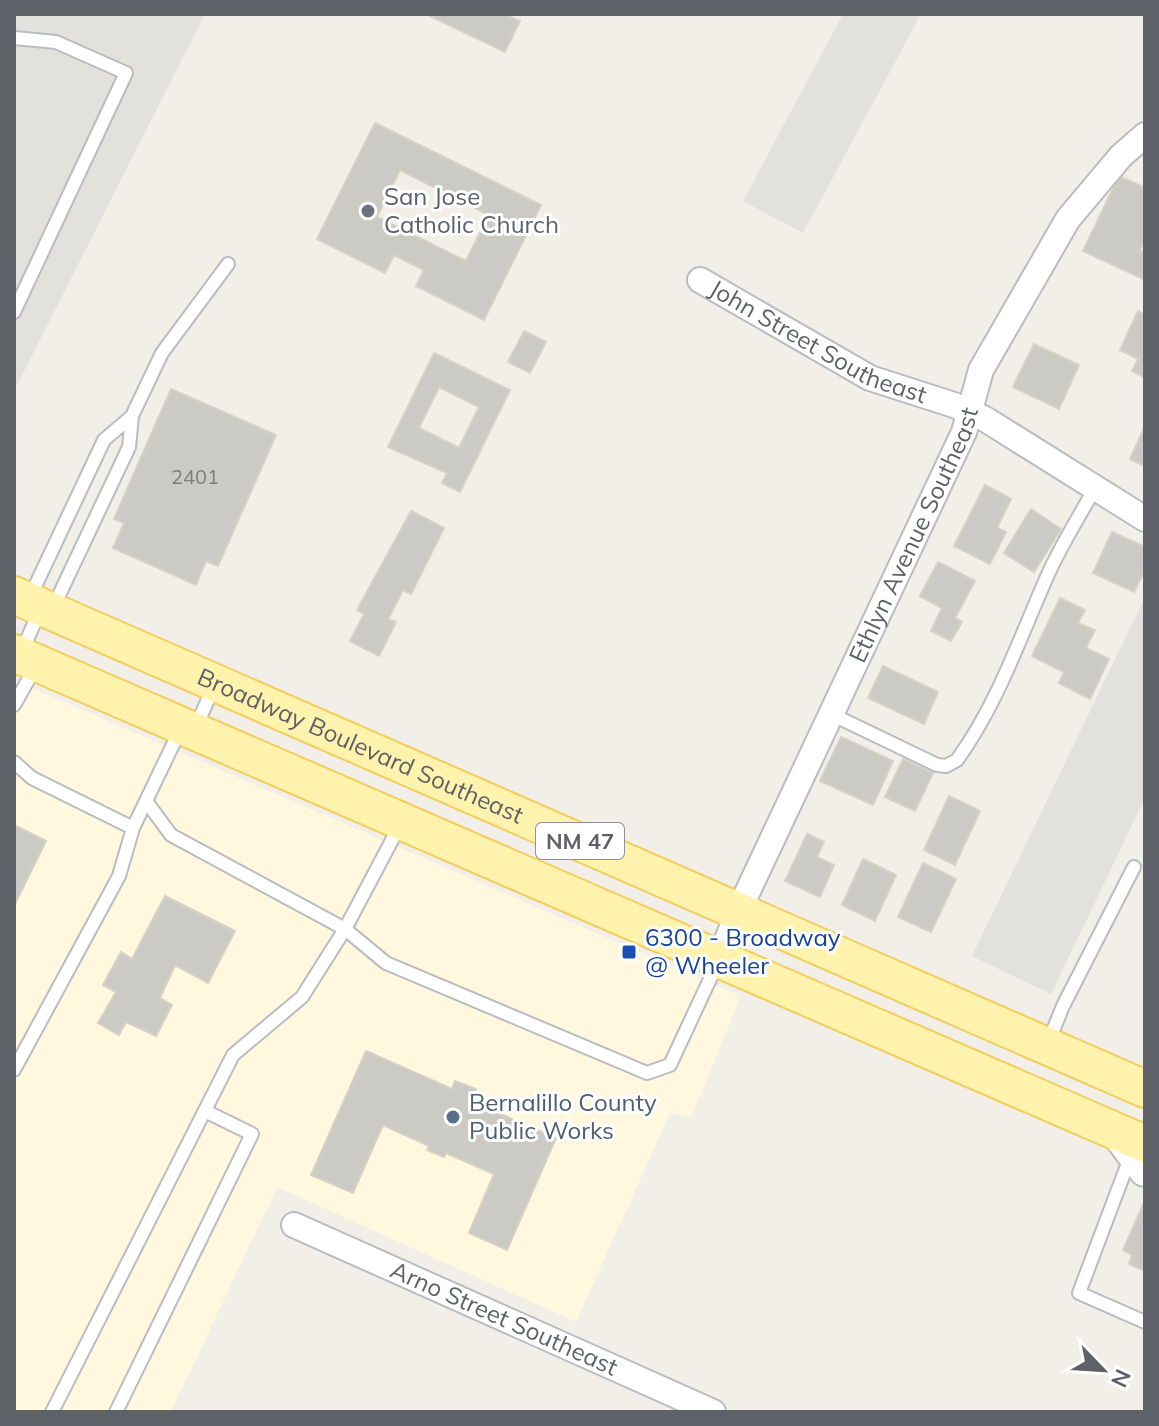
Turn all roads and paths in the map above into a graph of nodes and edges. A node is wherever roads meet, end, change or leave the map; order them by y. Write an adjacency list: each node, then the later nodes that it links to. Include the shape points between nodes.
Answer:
1 (14, 38): 5 (lane, via 56,42 126,73)
2 (1145, 135): 6 (street, Ethlyn Avenue Southeast, via 1068,219 981,370)
3 (228, 264): 7 (lane, via 162,353)
4 (700, 280): 6 (street, John Street Southeast, via 870,378)
5 (14, 312)
6 (970, 413): 8 (street, John Street Southeast); 14 (street, Ethlyn Avenue Southeast)
7 (132, 416): 10 (lane, via 129,447); 10 (lane, via 104,440)
8 (1095, 488): 9 (street, John Street Southeast); 14 (lane, via 957,760 937,765)
9 (1145, 519)
10 (34, 603): 11 (lane); 12 (main road, Broadway Boulevard Southeast / NM 47)
11 (24, 657): 13 (lane); 15 (main road, NM 47)
12 (215, 685): 15 (lane); 21 (main road, Broadway Boulevard Southeast / NM 47)
13 (14, 705)
14 (831, 714): 21 (street, Ethlyn Avenue Southeast)
15 (187, 730): 17 (lane); 18 (main road, NM 47)
16 (14, 762): 19 (lane, via 32,778)
17 (146, 801): 19 (lane); 22 (lane, via 171,835)
18 (401, 823): 22 (lane); 23 (main road, NM 47)
19 (133, 828): 25 (lane, via 119,876)
20 (1134, 867): 24 (lane)
21 (739, 910): 23 (street, Ethlyn Avenue Southeast); 24 (main road, Broadway Boulevard Southeast / NM 47)
22 (345, 929): 23 (lane, via 386,963 647,1073 670,1065); 27 (lane, via 302,997 233,1055)
23 (719, 960): 28 (main road, NM 47)
24 (1046, 1046): 26 (main road, Broadway Boulevard Southeast / NM 47)
25 (14, 1070)
26 (1145, 1089)
27 (205, 1111): 31 (lane); 32 (lane, via 252,1134)
28 (1134, 1149): 30 (lane, via 1079,1293)
29 (294, 1225): 33 (street, Arno Street Southeast)
30 (1145, 1322)
31 (52, 1412)
32 (116, 1412)
33 (713, 1412)

